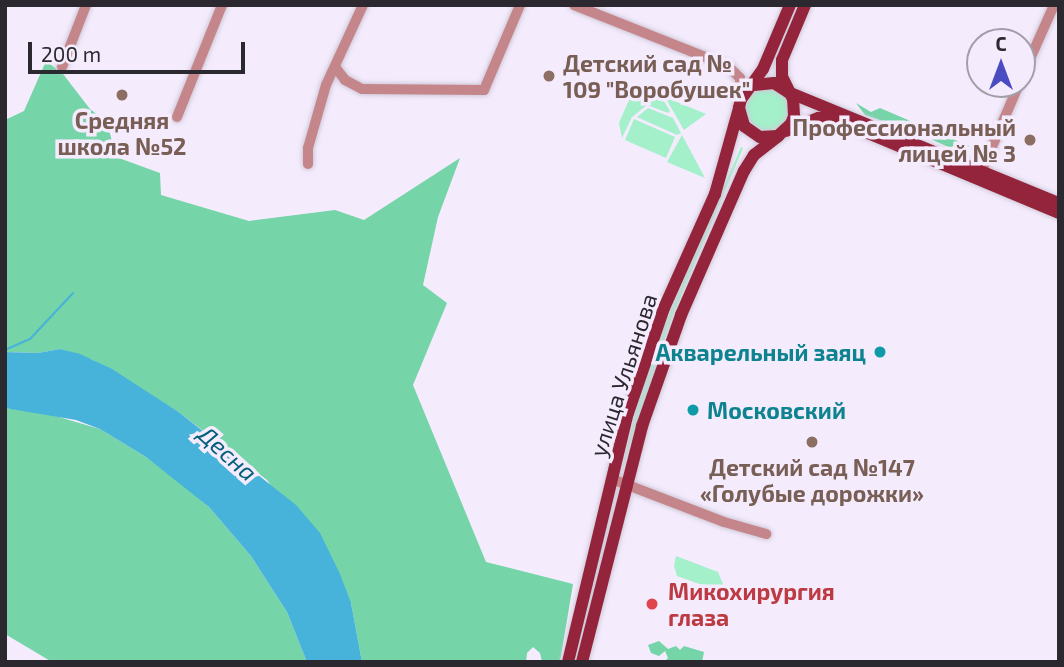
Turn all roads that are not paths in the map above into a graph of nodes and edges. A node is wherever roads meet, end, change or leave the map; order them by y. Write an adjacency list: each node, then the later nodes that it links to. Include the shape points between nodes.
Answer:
1 (86, 5): 10 (street)
2 (222, 5): 16 (street)
3 (363, 5): 11 (street)
4 (520, 5): 11 (street, via 484,90 362,89 345,80)
5 (574, 5): 15 (street, via 728,66 740,78)
6 (790, 5): 12 (main road)
7 (805, 5): 13 (main road, via 782,60)
8 (1054, 5): 9 (street)
9 (1036, 46)
10 (62, 67)
11 (336, 68): 18 (street, via 326,85 308,148)
12 (754, 85): 13 (main road, via 774,83); 15 (main road)
13 (788, 92): 17 (main road, via 794,116); 19 (main road)
14 (1013, 98): 19 (street)
15 (740, 103): 17 (main road, via 744,127 751,133 760,137); 22 (main road, улица Ульянова, via 715,194 664,308 638,380)
16 (177, 117)
17 (782, 133): 19 (main road, улица Ульянова, via 818,118 832,118); 23 (main road, улица Ульянова, via 754,155 744,171 683,311 652,395)
18 (308, 164)
19 (980, 175): 20 (main road); 21 (main road)
20 (1059, 203)
21 (1059, 213)
22 (612, 479): 23 (street); 25 (main road, улица Ульянова)
23 (628, 483): 24 (street); 26 (main road, улица Ульянова)
24 (766, 534)
25 (568, 662)
26 (582, 662)

